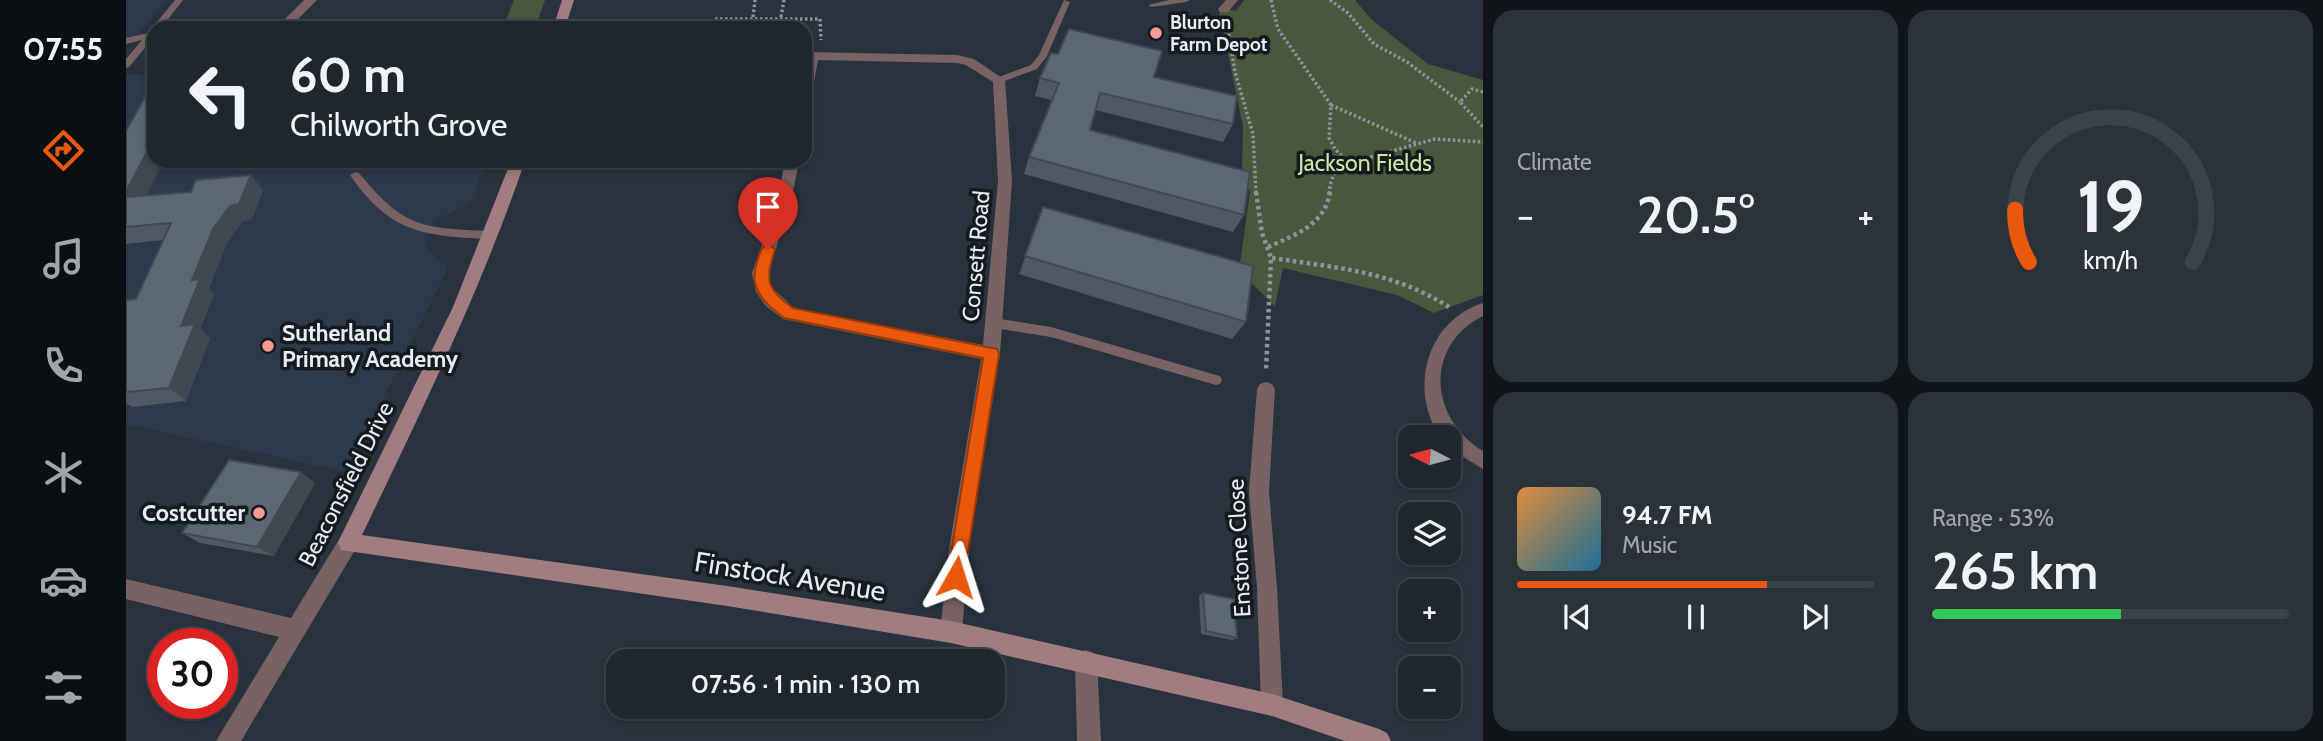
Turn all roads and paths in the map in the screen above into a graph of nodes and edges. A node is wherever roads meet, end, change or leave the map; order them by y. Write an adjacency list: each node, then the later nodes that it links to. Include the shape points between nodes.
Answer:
1 (179, 0): 14 (lane)
2 (311, 0): 15 (street)
3 (568, 0): 16 (street)
4 (755, 0): 12 (path)
5 (783, 0): 13 (path)
6 (1186, 0): 11 (lane)
7 (1270, 0): 26 (path, via 1278,29)
8 (1330, 0): 25 (path, via 1348,13 1374,44 1407,62)
9 (1066, 2): 23 (lane, via 1034,67)
10 (1228, 4): 35 (path, via 1236,72 1253,134 1257,205)
11 (1152, 5)
12 (753, 17): 13 (path); 17 (path)
13 (781, 17): 21 (path, via 820,19)
14 (162, 21)
15 (289, 21)
16 (561, 21)
17 (714, 21)
18 (147, 34): 20 (lane)
19 (147, 40): 22 (lane)
20 (126, 41)
21 (813, 56): 23 (street, via 957,59)
22 (126, 65)
23 (999, 80): 39 (street, Consett Road, via 1005,181)
24 (1483, 92): 25 (path, via 1472,89)
25 (1460, 102): 27 (path)
26 (1331, 105): 29 (path); 30 (path, via 1326,138)
27 (1483, 127)
28 (1483, 142): 29 (path, via 1435,139)
29 (1416, 144): 30 (path)
30 (1349, 163): 35 (path, via 1332,173 1326,207 1315,222)
31 (515, 168): 34 (street, Beaconsfield Drive)
32 (791, 168): 40 (street, via 761,273 762,288 772,301 789,314)
33 (355, 175): 34 (lane, via 372,199 420,230)
34 (490, 236): 44 (street, Beaconsfield Drive, via 447,341)
35 (1268, 247): 36 (path)
36 (1271, 258): 38 (path, via 1385,274 1414,285); 42 (path)
37 (1483, 309): 38 (street)
38 (1464, 318): 43 (street, via 1449,333 1436,360 1436,405 1439,419 1452,437)
39 (993, 323): 40 (street, Consett Road); 41 (lane, via 1051,332)
40 (991, 354): 47 (street, Consett Road, via 959,549)
41 (1216, 380)
42 (1266, 389): 49 (street, Enstone Close, via 1259,491)
43 (1483, 461)
44 (348, 543): 46 (street, Beaconsfield Drive); 47 (street, Finstock Avenue)
45 (126, 589): 46 (street)
46 (296, 630): 50 (street, Beaconsfield Drive)
47 (951, 632): 48 (street, Finstock Avenue)
48 (1086, 661): 49 (street, Finstock Avenue); 51 (street)
49 (1272, 705): 52 (street, Finstock Avenue)
50 (228, 741)
51 (1088, 741)
52 (1379, 741)

